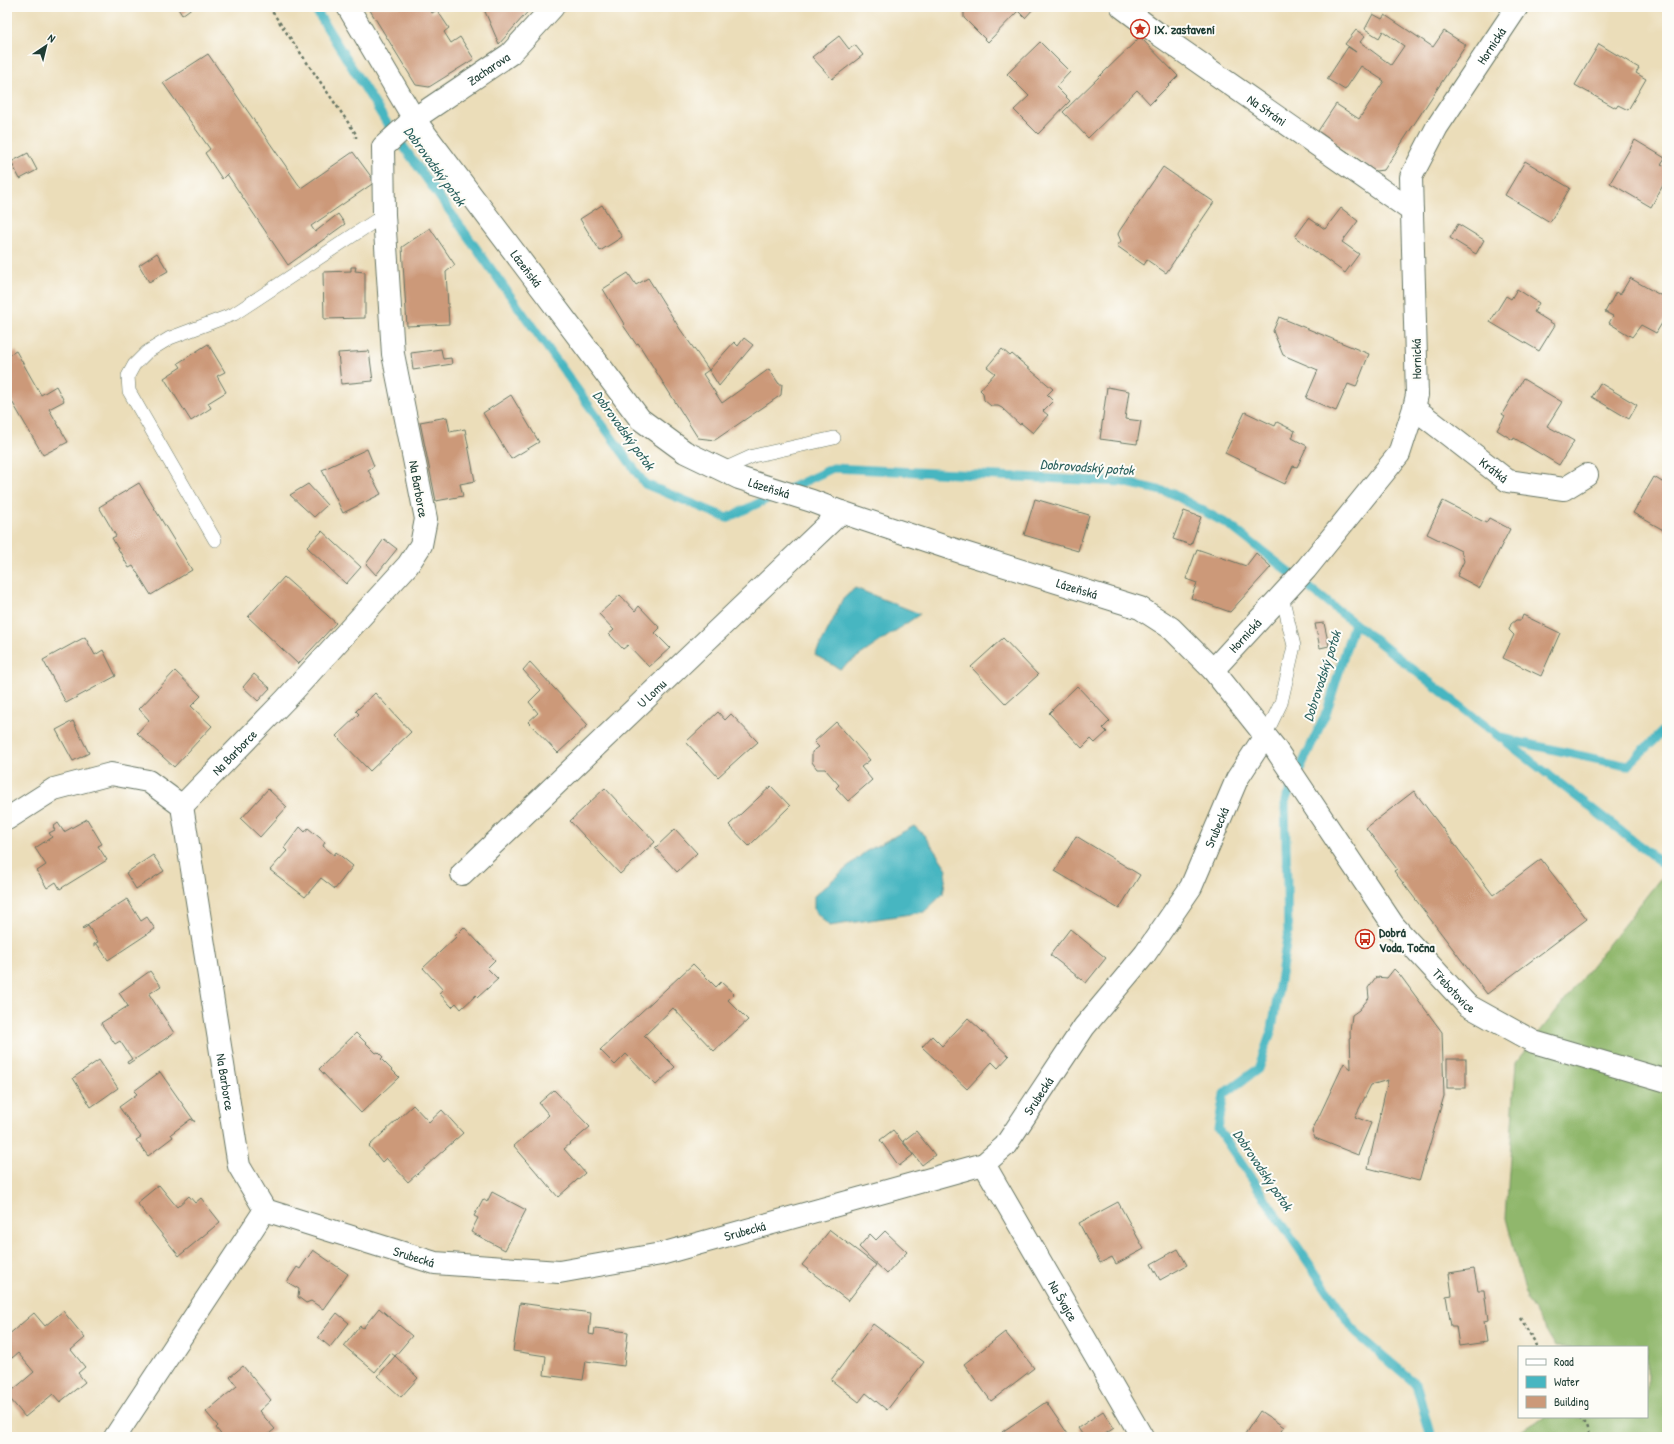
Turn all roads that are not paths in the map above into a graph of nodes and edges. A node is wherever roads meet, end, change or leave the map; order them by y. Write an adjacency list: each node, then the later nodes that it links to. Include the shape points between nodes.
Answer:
1 (348, 7): 5 (street, Lázeňská)
2 (553, 7): 5 (street, Zacharova, via 510,54)
3 (1122, 7): 6 (street, Na Stráni)
4 (1517, 7): 6 (street, Hornická, via 1437,127 1411,177)
5 (410, 122): 7 (street, Na Barborce, via 383,147); 10 (street, Lázeňská, via 640,418 685,452)
6 (1412, 211): 8 (street, Hornická, via 1417,395)
7 (384, 215): 13 (lane, via 234,314 170,338 147,352 134,365 128,376 129,391); 18 (street, Na Barborce, via 393,354 426,519 421,545 408,565 286,699)
8 (1414, 408): 11 (street, Krátká, via 1508,481 1564,489); 14 (street, Hornická, via 1400,454)
9 (834, 438): 10 (lane, via 753,456)
10 (730, 474): 12 (street, Lázeňská)
11 (1586, 475)
12 (841, 512): 15 (street, Lázeňská, via 1140,608 1171,628); 20 (street, U Lomu)
13 (215, 540)
14 (1282, 596): 15 (street, Hornická); 16 (lane, via 1294,646)
15 (1214, 670): 16 (street, Lázeňská)
16 (1270, 742): 17 (street, Lázeňská); 22 (street, Srubecká, via 1237,779 1191,887 1145,954 1084,1027 1005,1146)
17 (1313, 804): 21 (street, Třebotovice, via 1394,926 1467,1005 1534,1042)
18 (182, 806): 19 (street, via 148,781 111,774 54,789); 23 (street, Na Barborce, via 239,1166)
19 (7, 819)
20 (462, 874)
21 (1667, 1081)
22 (984, 1164): 23 (street, Srubecká, via 661,1254 559,1272 435,1263); 25 (street, Na Švajce)
23 (265, 1210): 24 (street)
24 (115, 1437)
25 (1142, 1437)

